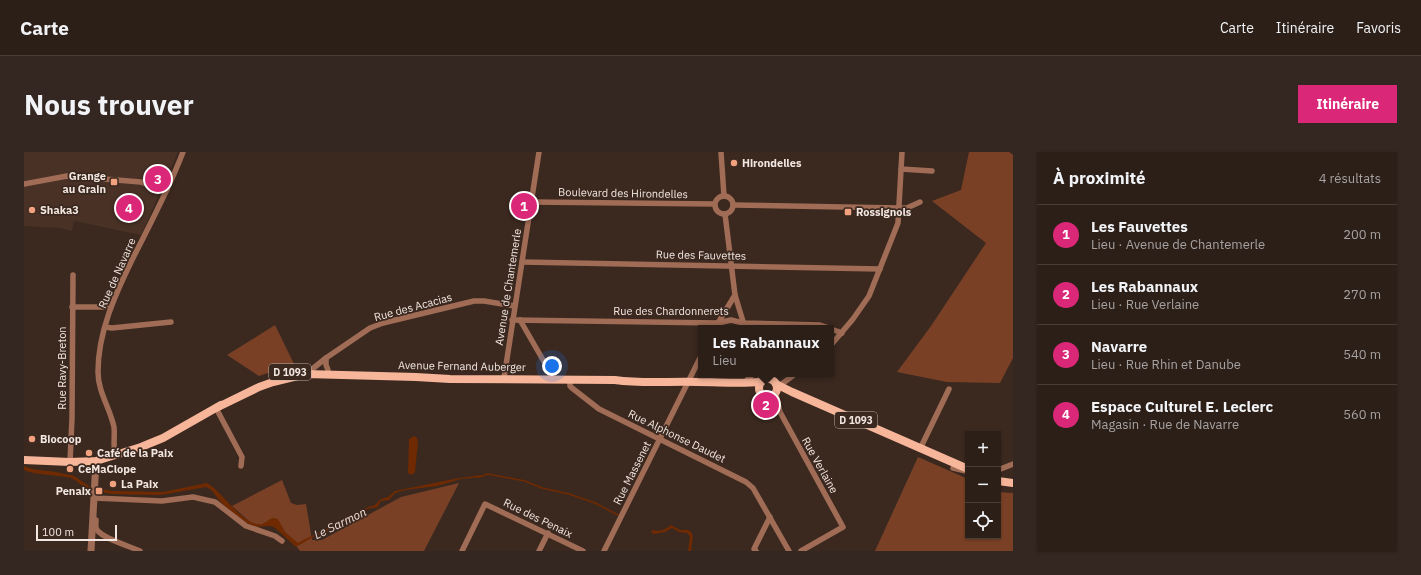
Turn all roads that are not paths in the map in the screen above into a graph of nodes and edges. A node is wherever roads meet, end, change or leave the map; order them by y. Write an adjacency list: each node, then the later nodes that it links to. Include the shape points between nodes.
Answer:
1 (182, 152): 8 (street, Rue de Navarre)
2 (539, 152): 10 (street, Avenue de Chantemerle)
3 (721, 152): 9 (street)
4 (902, 152): 5 (street)
5 (901, 169): 6 (street); 14 (street)
6 (932, 171)
7 (24, 184): 8 (street, via 67,176 141,182)
8 (167, 190): 23 (street, Rue de Navarre)
9 (724, 196): 12 (street, via 719,198); 13 (street, via 731,200)
10 (531, 202): 12 (street, Boulevard des Hirondelles); 16 (street, Avenue de Chantemerle)
11 (920, 202): 14 (street, via 907,208)
12 (716, 204): 15 (street, via 719,212)
13 (732, 205): 14 (street); 15 (street, via 729,212)
14 (899, 208): 18 (street, via 898,223)
15 (724, 214): 17 (street)
16 (522, 262): 17 (street, Rue des Fauvettes); 21 (street, Avenue de Chantemerle)
17 (730, 266): 18 (street, Rue des Fauvettes); 20 (street)
18 (880, 269): 32 (street, via 869,296)
19 (73, 275): 22 (street, Rue Ravy-Breton)
20 (735, 295): 27 (street); 29 (street)
21 (515, 306): 24 (street, Avenue de Chantemerle); 34 (street, Rue des Acacias, via 474,301 383,324 361,334)
22 (72, 307): 23 (street); 58 (street, Rue Ravy-Breton)
23 (111, 307): 30 (street, Rue de Navarre)
24 (512, 320): 25 (street, Rue des Chardonnerets); 41 (street, Avenue de Chantemerle)
25 (520, 320): 27 (street, Rue des Chardonnerets); 43 (street, via 550,372)
26 (171, 322): 30 (street)
27 (716, 325): 28 (street, Rue des Chardonnerets, via 730,320)
28 (742, 325)
29 (744, 325)
30 (105, 327): 55 (street, Rue de Navarre, via 99,357 99,381 113,426)
31 (834, 330): 32 (street, Rue des Chardonnerets)
32 (842, 333): 33 (street)
33 (834, 342)
34 (326, 358): 36 (street, Rue des Acacias); 37 (street)
35 (698, 362): 45 (street, Rue Massenet)
36 (314, 369): 37 (main road, Avenue Fernand Auberger / D 1093); 38 (street, Rue des Acacias); 51 (main road, Avenue Fernand Auberger / D 1093, via 271,377)
37 (328, 370): 39 (main road, Avenue Fernand Auberger / D 1093)
38 (306, 374): 39 (main road, Avenue Fernand Auberger / D 1093); 51 (main road, Avenue Fernand Auberger / D 1093, via 259,387)
39 (372, 375): 41 (main road, Avenue Fernand Auberger / D 1093, via 450,379)
40 (750, 377): 47 (street)
41 (504, 378): 43 (main road, Avenue Fernand Auberger / D 1093)
42 (789, 378): 46 (street); 49 (street)
43 (551, 379): 44 (main road, Avenue Fernand Auberger / D 1093)
44 (570, 379): 45 (main road, Avenue Fernand Auberger / D 1093); 53 (street, Rue Alphonse Daudet, via 570,386 599,409)
45 (688, 382): 47 (main road, Avenue Fernand Auberger / D 1093); 53 (street, Rue Massenet)
46 (769, 383): 47 (main road, Avenue Fernand Auberger / D 1093); 49 (main road, Avenue Fernand Auberger / D 1093); 50 (main road, via 761,394); 52 (street, Rue Verlaine)
47 (743, 384)
48 (949, 389): 54 (street)
49 (792, 392): 54 (main road, D 1093)
50 (767, 398): 52 (street, Rue Verlaine)
51 (216, 408): 55 (main road, Avenue Fernand Auberger / D 1093, via 163,438); 60 (street, via 242,457)
52 (780, 412): 83 (street, Rue Verlaine, via 842,527)
53 (660, 439): 70 (street, Rue Alphonse Daudet, via 746,482 753,488); 80 (street, Rue Massenet)
54 (920, 449): 61 (main road, D 1093); 63 (main road, D 1093, via 935,460)
55 (115, 455): 57 (main road, D 1093)
56 (24, 460): 58 (main road, D 1093)
57 (96, 461): 58 (main road, D 1093); 68 (street)
58 (70, 462)
59 (1013, 464): 62 (street)
60 (241, 466)
61 (965, 468)
62 (1001, 469)
63 (965, 472)
64 (1001, 482): 65 (main road)
65 (1013, 483)
66 (1001, 487): 67 (main road)
67 (1013, 489)
68 (94, 498): 69 (street); 74 (street, via 162,501 193,497 215,502 246,526 267,532)
69 (94, 507): 72 (street); 73 (street, via 98,531)
70 (770, 517): 81 (street, via 754,549); 82 (street, Rue Alphonse Daudet)
71 (548, 533): 77 (street, Rue des Penaix, via 485,504); 78 (street); 79 (street, Rue des Penaix)
72 (92, 536): 73 (street); 75 (street)
73 (106, 536): 76 (street)
74 (282, 542)
75 (91, 551)
76 (140, 551)
77 (462, 551)
78 (539, 551)
79 (583, 551)
80 (604, 551)
81 (756, 551)
82 (789, 551)
83 (801, 551)

